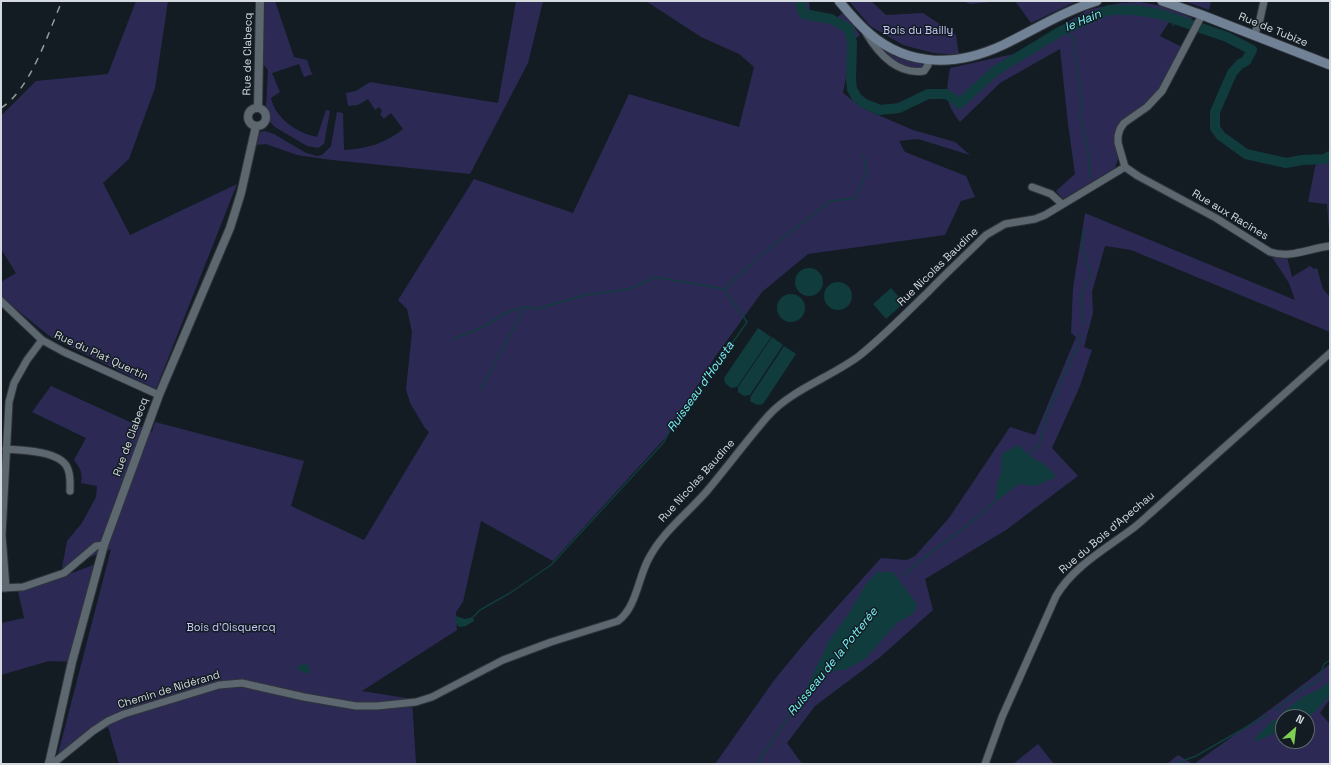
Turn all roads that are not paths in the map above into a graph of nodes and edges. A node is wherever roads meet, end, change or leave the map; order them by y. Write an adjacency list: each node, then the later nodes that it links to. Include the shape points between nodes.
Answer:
1 (260, 1): 11 (street, Rue de Clabecq)
2 (839, 1): 7 (main road)
3 (1096, 1): 9 (main road, via 1059,16 989,51 957,60)
4 (1162, 1): 6 (main road, Rue de Tubize)
5 (1264, 1): 8 (street)
6 (1202, 15): 8 (main road, Rue de Tubize); 13 (street, via 1162,91 1120,130 1118,143)
7 (862, 27): 9 (main road, via 880,42 898,52); 9 (street, via 878,50 896,66 918,72 926,68)
8 (1254, 36): 10 (main road, Rue de Tubize)
9 (929, 60)
10 (1330, 65)
11 (258, 108): 12 (street, Rue de Clabecq, via 252,109 248,118); 12 (street, Rue de Clabecq, via 264,111 266,117 264,124)
12 (256, 126): 20 (street, Rue de Clabecq, via 230,228)
13 (1125, 167): 15 (street, Rue Nicolas Baudine); 16 (street, Rue aux Racines, via 1216,218 1270,252 1293,254)
14 (1032, 187): 15 (street, via 1051,194)
15 (1062, 204): 25 (street, Rue Nicolas Baudine, via 1039,218 1005,224 986,235 870,347 844,366 787,399 769,414 723,473 655,548 644,566 630,607 623,618 503,660 426,699 377,706)
16 (1330, 246)
17 (1, 301): 18 (street, Rue du Plat Quertin)
18 (42, 340): 20 (street, Rue du Plat Quertin); 21 (street, via 14,383 9,402)
19 (1330, 353): 27 (street, Rue du Bois d'Apechau, via 1138,524 1063,584 1002,717)
20 (158, 396): 23 (street, Rue de Clabecq)
21 (6, 449): 22 (street, via 34,451 58,458 68,467 71,478); 24 (street, via 2,536)
22 (70, 491)
23 (104, 545): 24 (street, via 96,546 64,573 23,588); 26 (street, Rue de Clabecq, via 72,662)
24 (3, 588)
25 (356, 706): 26 (street, Chemin de Nidérand, via 242,683 219,684 108,721 56,761)
26 (49, 763)
27 (985, 764)

